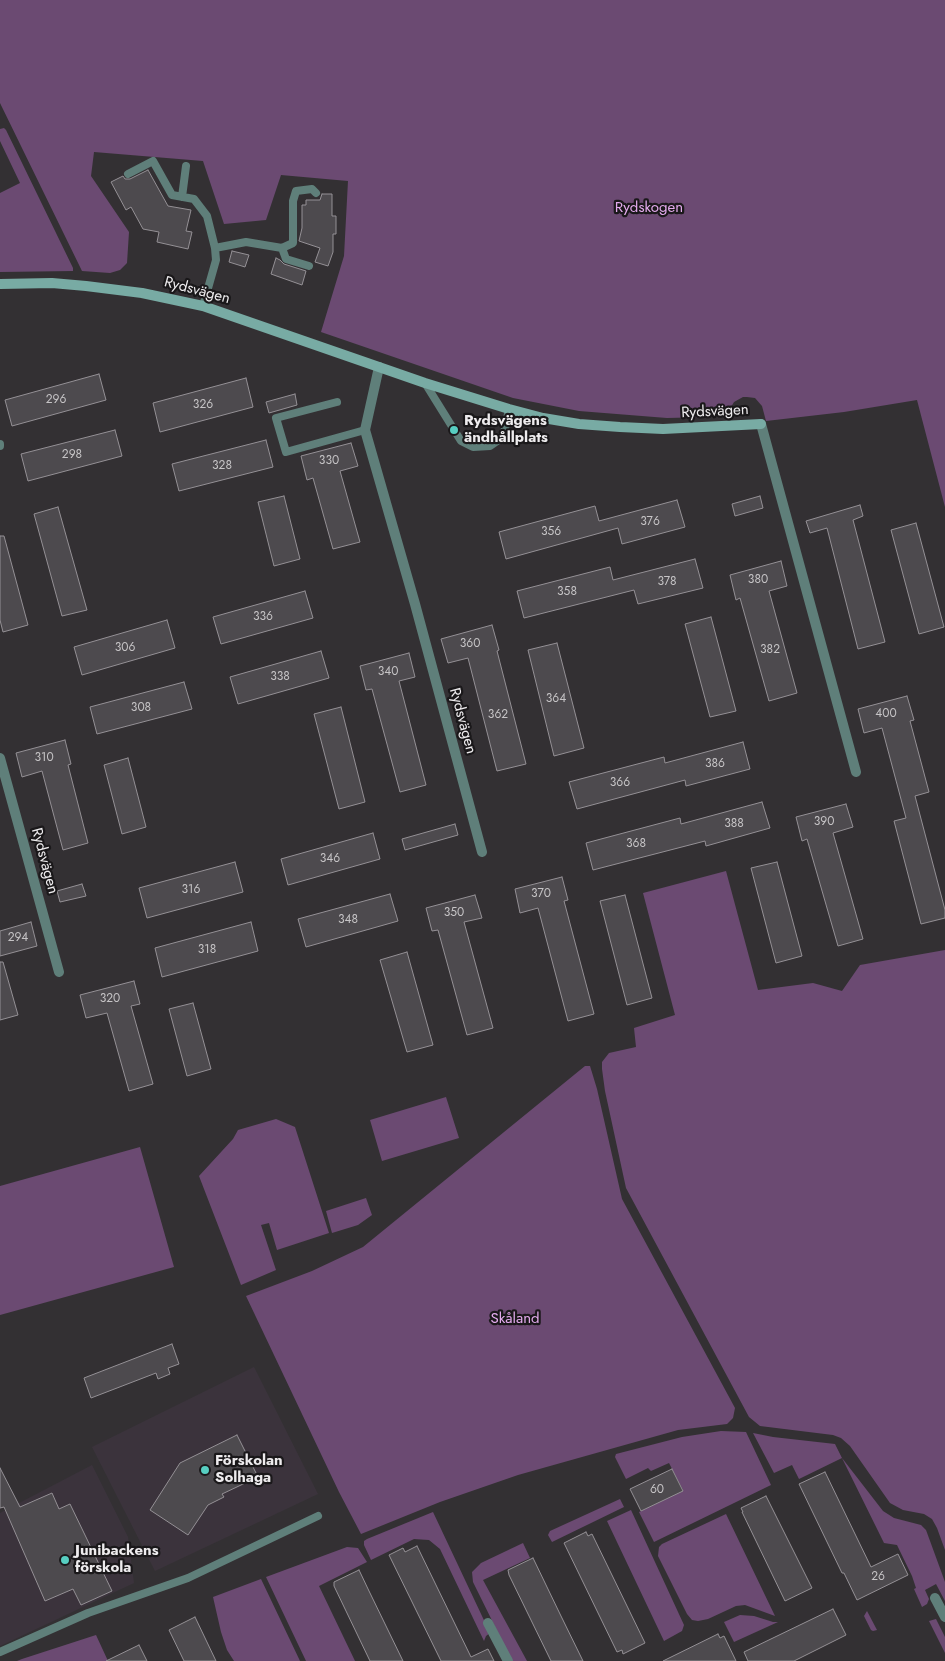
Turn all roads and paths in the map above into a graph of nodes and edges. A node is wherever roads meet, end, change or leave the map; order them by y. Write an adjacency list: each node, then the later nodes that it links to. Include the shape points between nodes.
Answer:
1 (186, 166): 4 (lane)
2 (128, 174): 4 (lane, via 153,161 172,194)
3 (316, 193): 6 (lane, via 312,189 296,191 293,243)
4 (182, 197): 5 (lane, via 194,199 207,216)
5 (216, 248): 6 (lane, via 246,242); 9 (lane, via 216,260)
6 (282, 248): 7 (lane, via 286,259)
7 (309, 266)
8 (0, 284): 9 (street, Rydsvägen, via 86,286 142,293)
9 (203, 306): 10 (street, Rydsvägen)
10 (379, 367): 11 (street, Rydsvägen); 14 (street, Rydsvägen)
11 (425, 383): 13 (street, Rydsvägen); 13 (lane, via 461,441 473,447 490,446 500,439)
12 (337, 402): 14 (lane, via 276,418 286,452)
13 (509, 409): 16 (street, Rydsvägen, via 579,424 620,428 761,424)
14 (365, 430): 17 (street, Rydsvägen)
15 (0, 758): 18 (street, Rydsvägen)
16 (856, 772)
17 (482, 852)
18 (59, 972)
19 (318, 1516): 23 (lane, via 188,1578 88,1613)
20 (935, 1598): 21 (street)
21 (945, 1617)
22 (488, 1623): 24 (street)
23 (0, 1652)
24 (508, 1661)

